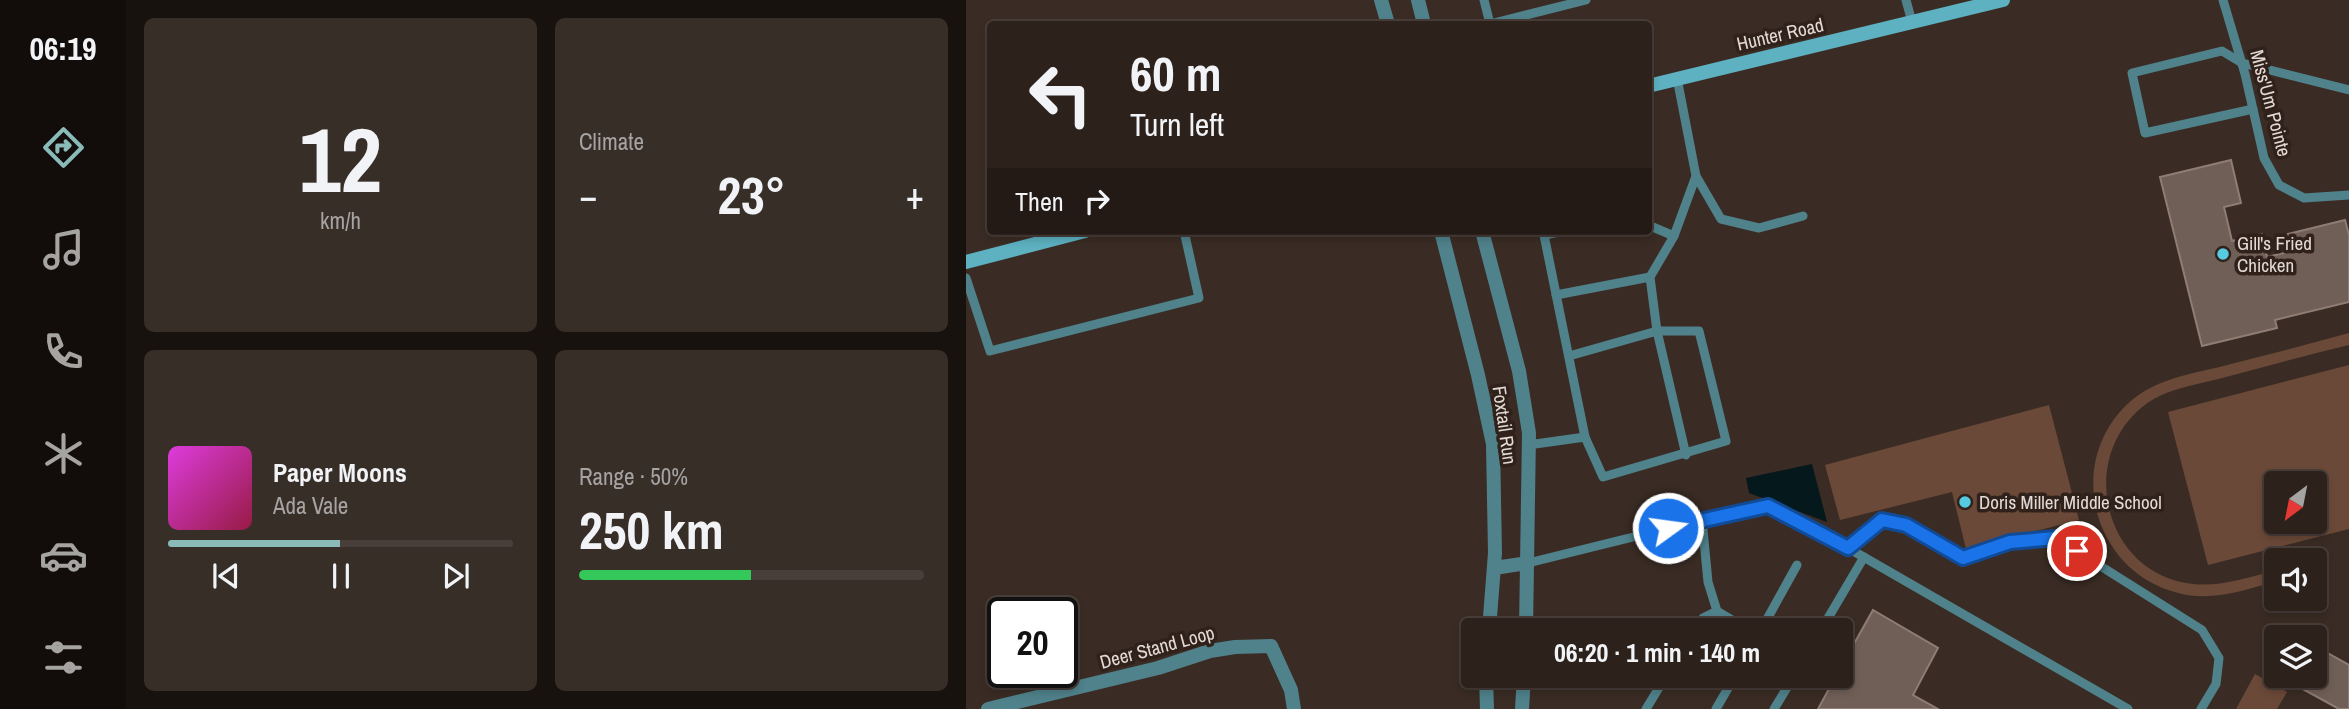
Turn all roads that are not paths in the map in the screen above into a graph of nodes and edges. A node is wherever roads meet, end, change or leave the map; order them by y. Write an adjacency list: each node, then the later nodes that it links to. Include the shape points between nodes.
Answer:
1 (1381, 0): 8 (street)
2 (1418, 0): 9 (street)
3 (1484, 0): 10 (lane)
4 (1586, 0): 11 (lane)
5 (1906, 0): 12 (lane)
6 (2003, 0): 12 (main road, Hunter Road)
7 (2223, 0): 13 (lane, Miss'Um Pointe)
8 (1387, 21)
9 (1423, 21)
10 (1489, 21)
11 (1502, 21)
12 (1912, 22): 14 (main road, Hunter Road)
13 (2242, 62): 16 (lane); 17 (lane, Miss'Um Pointe); 17 (lane, via 2222,51 2132,73 2145,133)
14 (1677, 78): 15 (main road, Hunter Road); 18 (lane)
15 (1652, 85)
16 (2349, 90)
17 (2253, 109): 19 (lane, Miss'Um Pointe, via 2264,158 2279,185 2304,198)
18 (1696, 176): 20 (lane, via 1721,219 1759,228); 27 (lane)
19 (2349, 195)
20 (1803, 216)
21 (1652, 227): 27 (lane)
22 (1070, 235): 28 (main road)
23 (1185, 235): 30 (lane, via 1199,298 990,351)
24 (1441, 235): 42 (street, Foxtail Run, via 1493,444)
25 (1483, 235): 35 (street, Foxtail Run, via 1518,371)
26 (1544, 235): 31 (lane)
27 (1674, 236): 29 (lane)
28 (966, 262)
29 (1650, 277): 31 (lane); 32 (lane)
30 (966, 278)
31 (1556, 295): 33 (lane)
32 (1657, 331): 33 (lane); 36 (lane); 36 (lane, via 1699,331 1726,441)
33 (1569, 356): 34 (lane)
34 (1585, 437): 35 (lane); 36 (lane, via 1604,477)
35 (1528, 445): 40 (street, Foxtail Run)
36 (1685, 455)
37 (1702, 520): 38 (lane, via 1768,506); 40 (lane); 43 (lane, via 1708,582)
38 (1848, 548): 39 (lane); 63 (lane, via 1882,520 1906,525 1963,558 2010,542 2056,538 2202,630 2219,659 2216,684)
39 (1864, 557): 49 (lane); 62 (lane)
40 (1528, 562): 42 (street); 45 (street, Foxtail Run)
41 (1797, 565): 48 (lane)
42 (1494, 568): 44 (street, Foxtail Run)
43 (1717, 611): 46 (lane); 47 (lane)
44 (1490, 618)
45 (1527, 618)
46 (1703, 618)
47 (1729, 618)
48 (1768, 618)
49 (1828, 618)
50 (1486, 688): 57 (street)
51 (1523, 688): 58 (street)
52 (1659, 688): 59 (lane)
53 (1728, 688): 60 (lane)
54 (1787, 688): 61 (lane)
55 (988, 709): 56 (street, Deer Stand Loop, via 1210,651 1271,646 1291,690)
56 (1294, 709)
57 (1487, 709)
58 (1522, 709)
59 (1646, 709)
60 (1716, 709)
61 (1774, 709)
62 (2128, 709)
63 (2201, 709)

